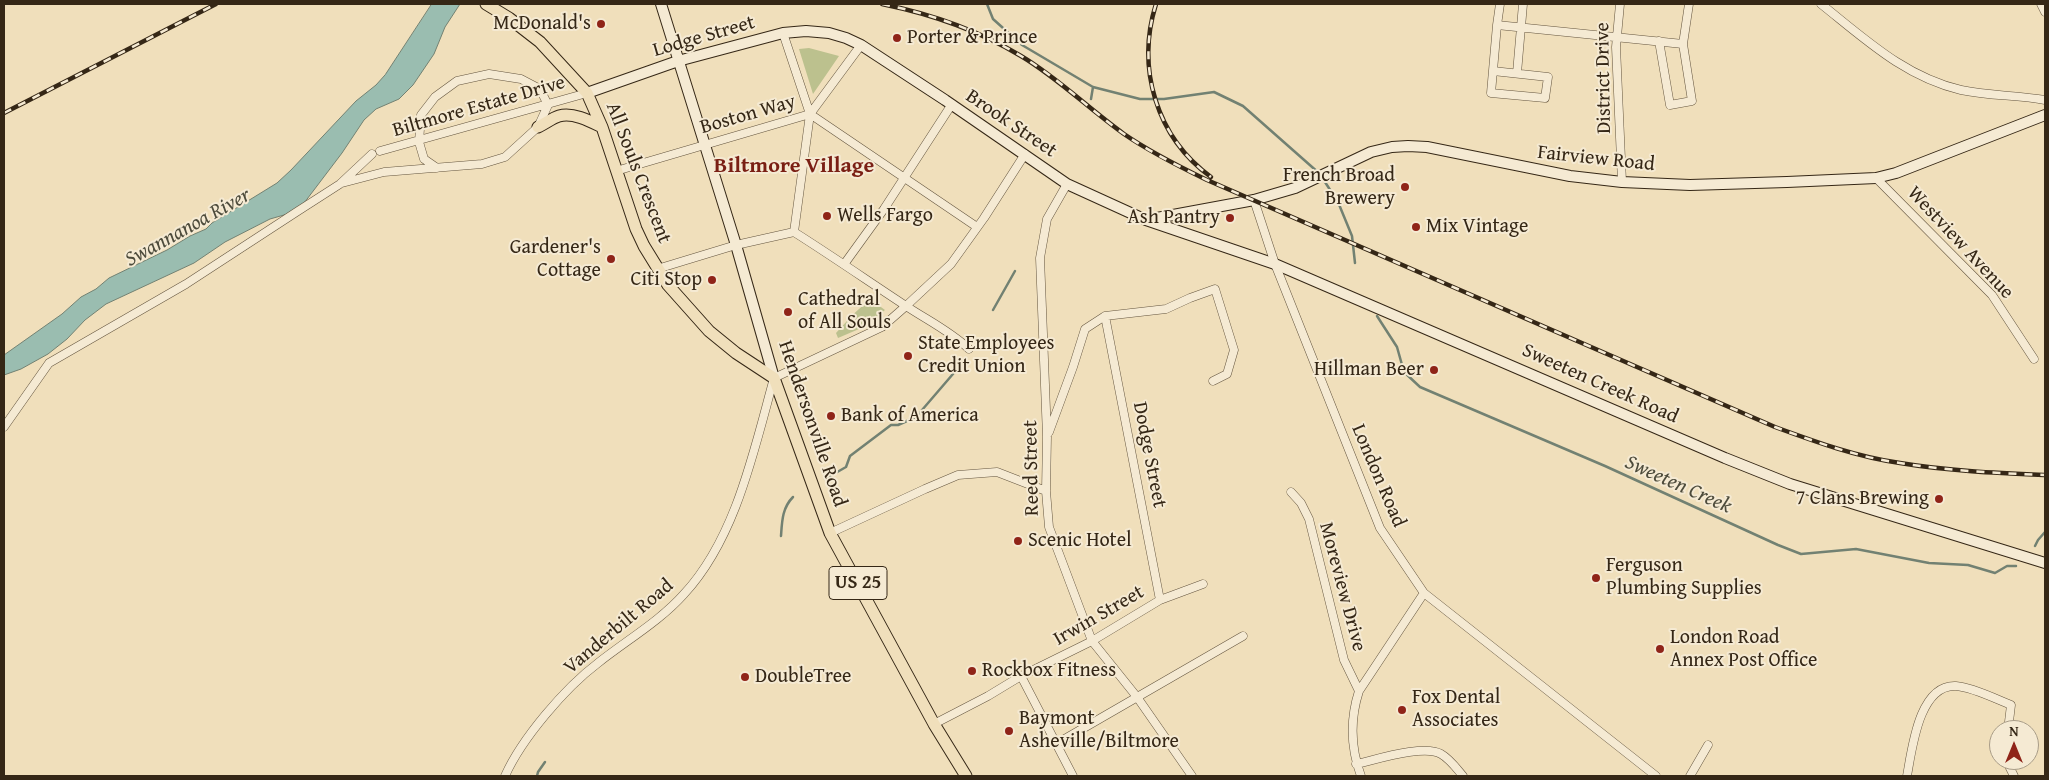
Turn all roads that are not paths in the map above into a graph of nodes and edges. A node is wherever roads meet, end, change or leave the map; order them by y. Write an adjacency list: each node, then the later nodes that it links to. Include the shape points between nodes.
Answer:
1 (486, 4): 20 (main road, All Souls Crescent, via 540,42)
2 (661, 4): 17 (main road, Hendersonville Road)
3 (1500, 4): 10 (street)
4 (1523, 4): 11 (street)
5 (1620, 4): 13 (street, District Drive)
6 (1689, 4): 15 (street)
7 (1821, 4): 21 (street, via 1880,52 1918,76 1963,90)
8 (2041, 4): 9 (street)
9 (2045, 12)
10 (1497, 25): 11 (street); 18 (street)
11 (1520, 27): 13 (street); 19 (street)
12 (783, 33): 16 (main road, Lodge Street, via 829,33); 17 (main road, Lodge Street); 24 (street)
13 (1616, 36): 14 (street); 37 (street, District Drive)
14 (1659, 41): 15 (street); 15 (street, via 1670,105 1692,101)
15 (1683, 44)
16 (861, 45): 22 (main road, Brook Street); 24 (street)
17 (678, 61): 20 (main road, Lodge Street); 29 (main road, Hendersonville Road)
18 (1493, 71): 19 (street); 19 (street, via 1491,93 1545,98 1548,77)
19 (1517, 74)
20 (586, 93): 23 (street, Biltmore Estate Drive); 26 (main road, All Souls Crescent)
21 (2045, 100)
22 (952, 104): 32 (main road, Brook Street); 35 (street)
23 (548, 105): 27 (street); 28 (street, Biltmore Estate Drive); 28 (street, via 540,89 521,80 490,74 458,81 435,98 420,115)
24 (810, 114): 29 (street, Boston Way); 35 (street, Boston Way); 43 (street)
25 (2045, 115): 36 (main road, Fairview Road)
26 (602, 126): 27 (main road, via 586,119 559,116); 34 (main road, All Souls Crescent)
27 (538, 127): 33 (street, via 505,157 482,164)
28 (419, 142): 30 (street, Biltmore Estate Drive); 33 (street, via 424,159)
29 (704, 144): 34 (street, Boston Way); 44 (main road, Hendersonville Road)
30 (380, 151)
31 (372, 154): 38 (street, Biltmore Estate Drive)
32 (1025, 154): 39 (main road, Brook Street); 42 (street)
33 (437, 168): 38 (street, via 384,172)
34 (616, 171): 47 (main road, All Souls Crescent, via 636,229)
35 (905, 177): 42 (street, Boston Way); 45 (street)
36 (1876, 178): 37 (main road, Fairview Road, via 1690,185); 51 (street, Westview Avenue, via 1992,295)
37 (1622, 182): 40 (main road, Fairview Road, via 1532,170 1427,147 1392,148 1371,152 1295,188)
38 (340, 184): 54 (street, Biltmore Estate Drive, via 186,284 50,364)
39 (1068, 184): 41 (main road, Brook Street); 55 (street, Reed Street, via 1047,219 1040,258)
40 (1254, 200): 41 (main road, Fairview Road); 46 (street, London Road)
41 (1146, 220): 46 (main road, Sweeten Creek Road)
42 (977, 227): 48 (street, via 951,264)
43 (794, 232): 44 (street); 45 (street)
44 (736, 245): 47 (street); 52 (main road, Hendersonville Road)
45 (845, 263): 48 (street)
46 (1275, 264): 59 (main road, Sweeten Creek Road, via 1782,481); 61 (street, London Road, via 1380,528)
47 (657, 269): 52 (main road, All Souls Crescent, via 709,331)
48 (906, 306): 50 (street); 52 (street, via 882,326)
49 (1105, 316): 53 (street, via 1166,309 1215,289 1234,350 1227,374); 55 (street, via 1085,329); 62 (street, Dodge Street)
50 (968, 349)
51 (2034, 360)
52 (774, 378): 58 (main road, Hendersonville Road / US 25); 73 (street, Vanderbilt Road, via 749,468 732,513 697,577 684,595 659,618 584,675 533,731)
53 (1214, 381)
54 (4, 427)
55 (1047, 436): 56 (street, Reed Street)
56 (1046, 491): 58 (street, via 997,472 958,475); 64 (street, Reed Street, via 1050,527)
57 (1292, 492): 66 (street, Moreview Drive, via 1308,519 1344,660)
58 (830, 533): 69 (main road, Hendersonville Road / US 25)
59 (2045, 563)
60 (1203, 584): 62 (street, Irwin Street)
61 (1424, 593): 66 (street); 79 (street, London Road)
62 (1160, 600): 64 (street, Irwin Street)
63 (1243, 636): 67 (street)
64 (1092, 642): 65 (street, Irwin Street); 67 (street, Reed Street)
65 (1021, 676): 69 (street, Irwin Street); 70 (street)
66 (1359, 691): 72 (street, via 1352,729)
67 (1137, 697): 70 (street); 76 (street, Reed Street)
68 (2009, 720): 81 (street, via 2011,705 1957,686 1944,688 1933,695 1924,709 1916,730)
69 (934, 724): 74 (main road, Hendersonville Road / US 25)
70 (1056, 744): 75 (street)
71 (1708, 746): 80 (street)
72 (1356, 764): 77 (street); 78 (street, via 1430,751 1441,753)
73 (505, 776)
74 (966, 776)
75 (1073, 776)
76 (1192, 776)
77 (1360, 776)
78 (1464, 776)
79 (1656, 776)
80 (1690, 776)
81 (1907, 776)

